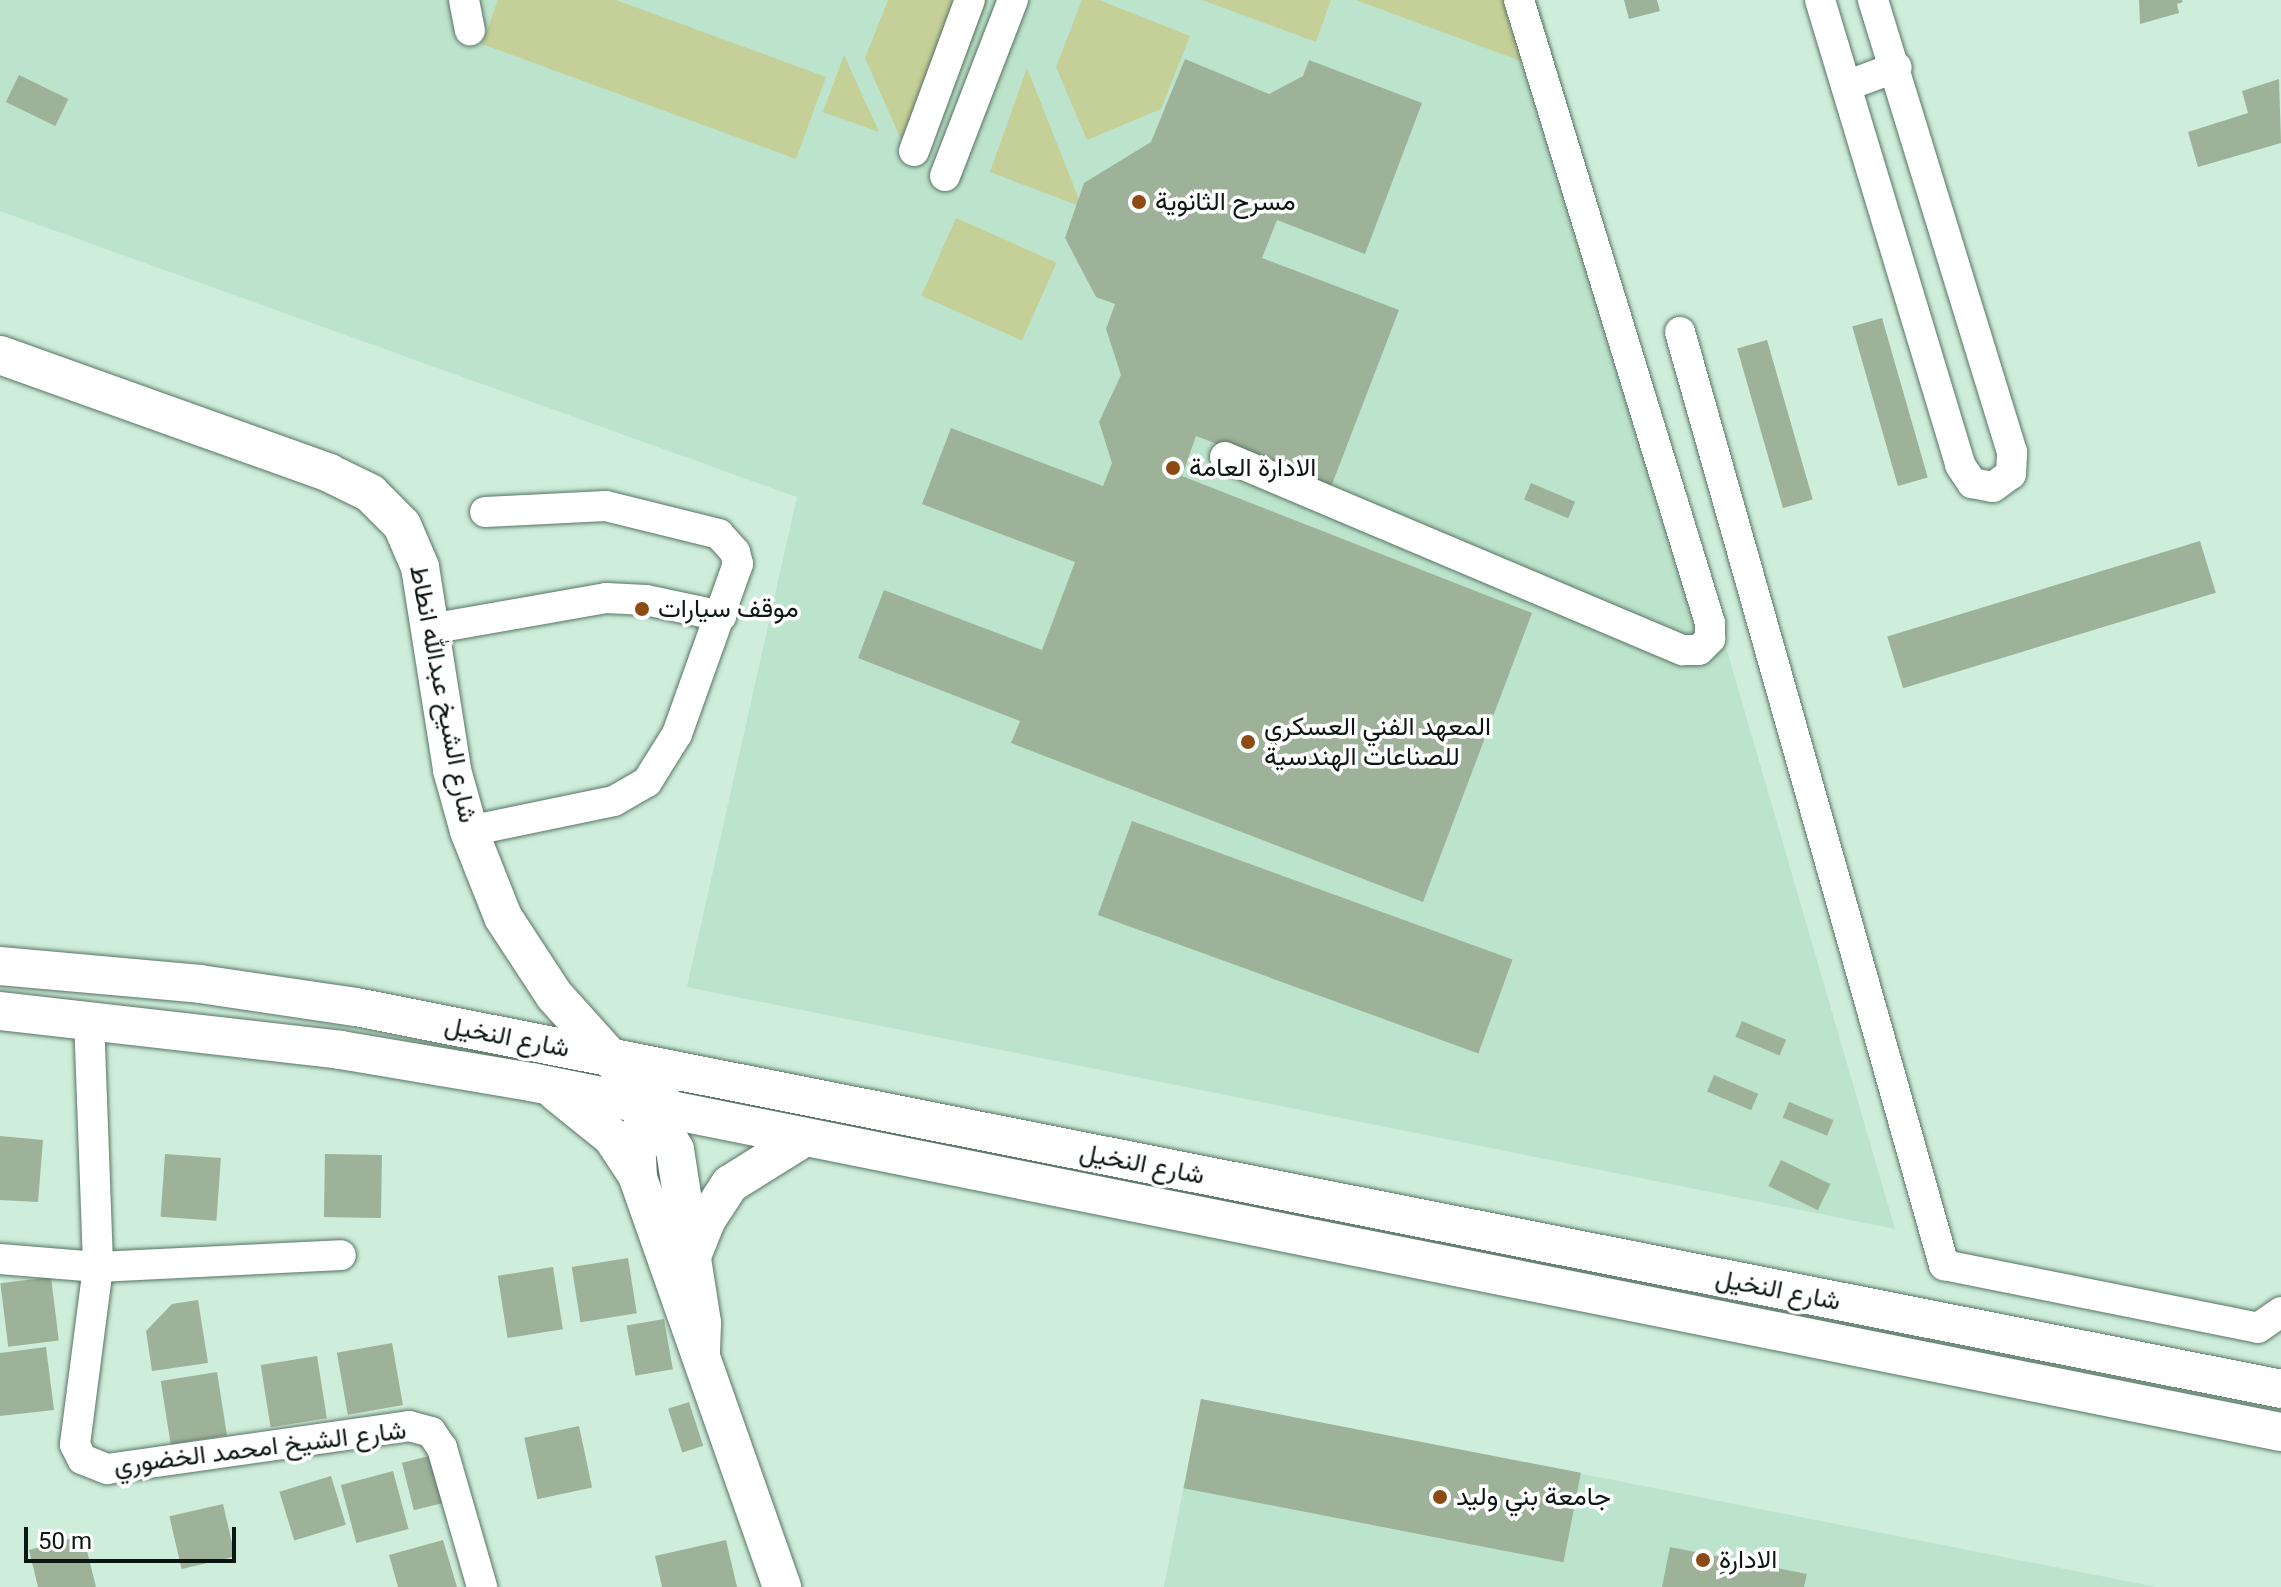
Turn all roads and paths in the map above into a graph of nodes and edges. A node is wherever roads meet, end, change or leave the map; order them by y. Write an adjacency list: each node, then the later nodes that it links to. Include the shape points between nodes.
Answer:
1 (464, 0): 7 (street)
2 (970, 0): 10 (street)
3 (1013, 0): 11 (street)
4 (1519, 0): 14 (street, via 1710,623 1710,639 1699,650 1683,650)
5 (1820, 0): 9 (street)
6 (1873, 0): 8 (street)
7 (470, 30)
8 (1897, 67): 9 (street); 9 (street, via 2012,452 2011,474 1993,487 1972,483 1960,465)
9 (1846, 86)
10 (914, 151)
11 (945, 176)
12 (1680, 332): 32 (street, via 1944,1265 2258,1328)
13 (0, 355): 17 (main road, شارع الشيخ عبدالله انطاط, via 329,473 370,493 387,507 413,545)
14 (1225, 457)
15 (485, 512): 16 (street, via 590,504 719,534 738,564)
16 (721, 616): 17 (street, via 646,600 606,598); 18 (street, via 670,751 647,782 614,801)
17 (430, 629): 18 (main road, شارع الشيخ عبدالله انطاط, via 452,770)
18 (469, 831): 22 (main road, شارع الشيخ عبدالله انطاط, via 503,917 527,957)
19 (0, 966): 22 (main road, شارع النخيل, via 200,984 356,1007)
20 (0, 1011): 21 (main road, شارع النخيل)
21 (89, 1018): 24 (main road, شارع النخيل); 31 (street, شارع الشيخ امحمد الخضوري)
22 (613, 1059): 23 (main road, شارع النخيل); 25 (main road, شارع الشيخ عبدالله انطاط)
23 (680, 1073): 25 (main road, شارع الشيخ عبدالله انطاط); 34 (main road, شارع النخيل)
24 (531, 1082): 25 (main road, شارع النخيل); 27 (main road, via 595,1119)
25 (650, 1105): 26 (main road, شارع النخيل); 27 (main road, شارع الشيخ عبدالله انطاط, via 636,1139); 30 (main road, شارع الشيخ عبدالله انطاط, via 675,1150)
26 (802, 1139): 30 (main road, via 730,1184 707,1219); 35 (main road, شارع النخيل)
27 (638, 1178): 33 (main road, شارع الشيخ عبدالله انطاط, via 671,1281)
28 (341, 1255): 31 (street)
29 (0, 1259): 31 (street)
30 (690, 1261): 33 (main road, شارع الشيخ عبدالله انطاط, via 702,1323)
31 (98, 1267): 36 (street, شارع الشيخ امحمد الخضوري, via 75,1445 82,1459 107,1469 409,1426 431,1432 442,1448)
32 (2281, 1312)
33 (701, 1350): 37 (main road, شارع الشيخ عبدالله انطاط)
34 (2281, 1389)
35 (2281, 1432)
36 (482, 1587)
37 (782, 1587)

